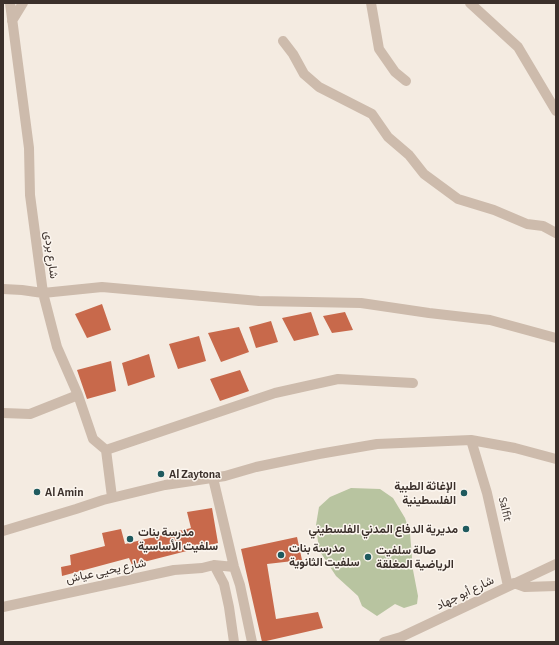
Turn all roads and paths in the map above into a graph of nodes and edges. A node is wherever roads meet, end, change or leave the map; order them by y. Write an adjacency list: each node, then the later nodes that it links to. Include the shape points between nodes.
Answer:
1 (10, 3): 5 (street, شارع بردى)
2 (23, 3): 5 (street)
3 (371, 3): 7 (street, via 379,50 395,72)
4 (470, 3): 8 (street, via 518,47)
5 (12, 21): 11 (street, شارع بردى, via 29,148 30,195)
6 (283, 41): 9 (street, via 304,74 319,87 372,114 388,137 409,155 424,174 458,199 527,224 543,226)
7 (406, 81)
8 (556, 111)
9 (556, 233)
10 (3, 289): 11 (street)
11 (43, 293): 12 (street, via 102,287 259,300 361,303 490,320); 14 (street, شارع بردى, via 57,347)
12 (556, 338)
13 (413, 383): 17 (street, via 338,379 275,393)
14 (78, 396): 15 (street, via 30,414); 17 (street, شارع بردى, via 93,439)
15 (3, 413)
16 (471, 440): 18 (street); 19 (street, via 377,444 311,455); 26 (street, Salfit)
17 (106, 450): 20 (street)
18 (556, 459)
19 (213, 478): 20 (street, via 166,484); 22 (street)
20 (112, 497): 21 (street)
21 (3, 530)
22 (231, 552): 24 (street); 25 (street)
23 (556, 564): 26 (street, شارع أبو جهاد)
24 (214, 565): 25 (street); 28 (street, شارع يحيى عياش, via 174,570); 29 (street, via 224,584)
25 (234, 567): 30 (street)
26 (511, 584): 27 (street, via 525,587); 31 (street, شارع أبو جهاد, via 401,637)
27 (556, 586)
28 (3, 607)
29 (234, 642)
30 (252, 642)
31 (384, 642)

